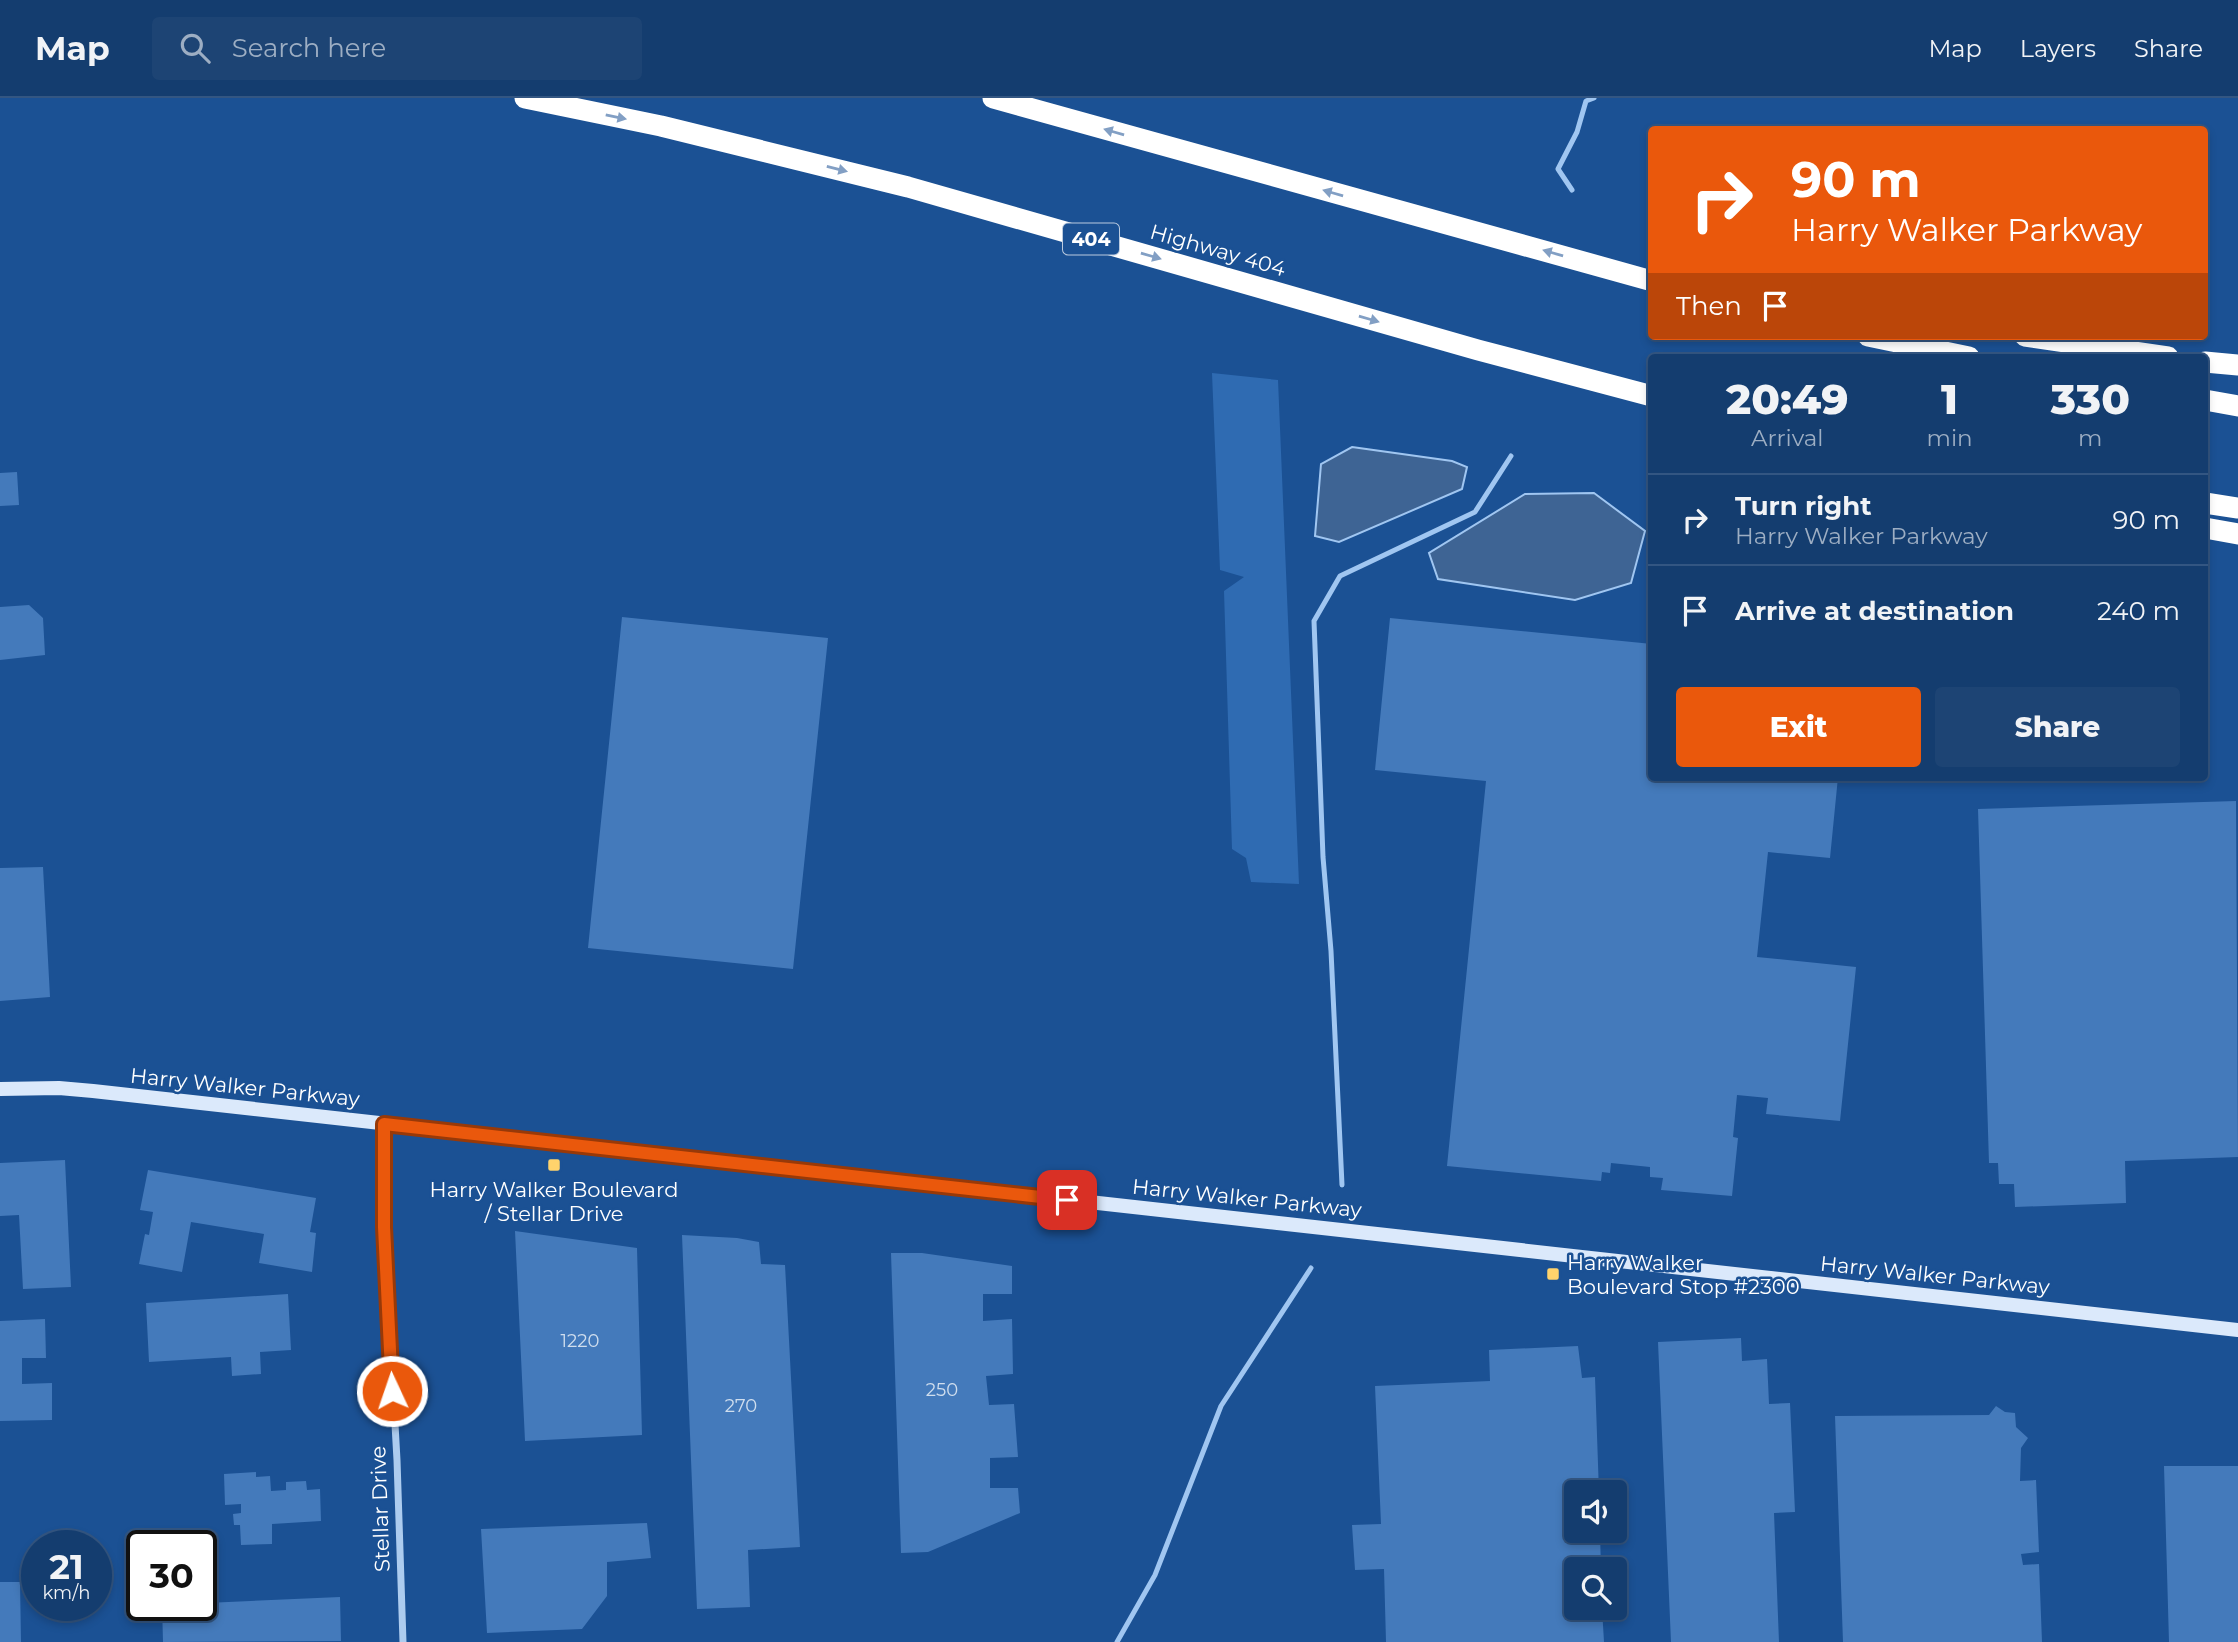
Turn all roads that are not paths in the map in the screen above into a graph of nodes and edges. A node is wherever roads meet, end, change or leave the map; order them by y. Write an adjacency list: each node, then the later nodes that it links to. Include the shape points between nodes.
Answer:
1 (525, 98): 12 (highway, Highway 404 / 404, one-way to 12, via 661,126 908,187)
2 (993, 98): 3 (highway, one-way to 2)
3 (1618, 272): 4 (highway); 5 (highway)
4 (1648, 274)
5 (1648, 280)
6 (1887, 340): 8 (highway)
7 (2052, 340): 9 (highway)
8 (1955, 354)
9 (2148, 354)
10 (2208, 362): 11 (highway)
11 (2238, 365)
12 (1648, 395)
13 (2208, 401): 14 (highway)
14 (2238, 406)
15 (2208, 503): 16 (highway)
16 (2238, 508)
17 (2208, 529): 18 (highway)
18 (2238, 534)
19 (0, 1089): 20 (street, Harry Walker Parkway, via 59,1088)
20 (384, 1124): 21 (street, Harry Walker Parkway); 22 (street, Stellar Drive, via 384,1227)
21 (2238, 1330)
22 (403, 1642)

